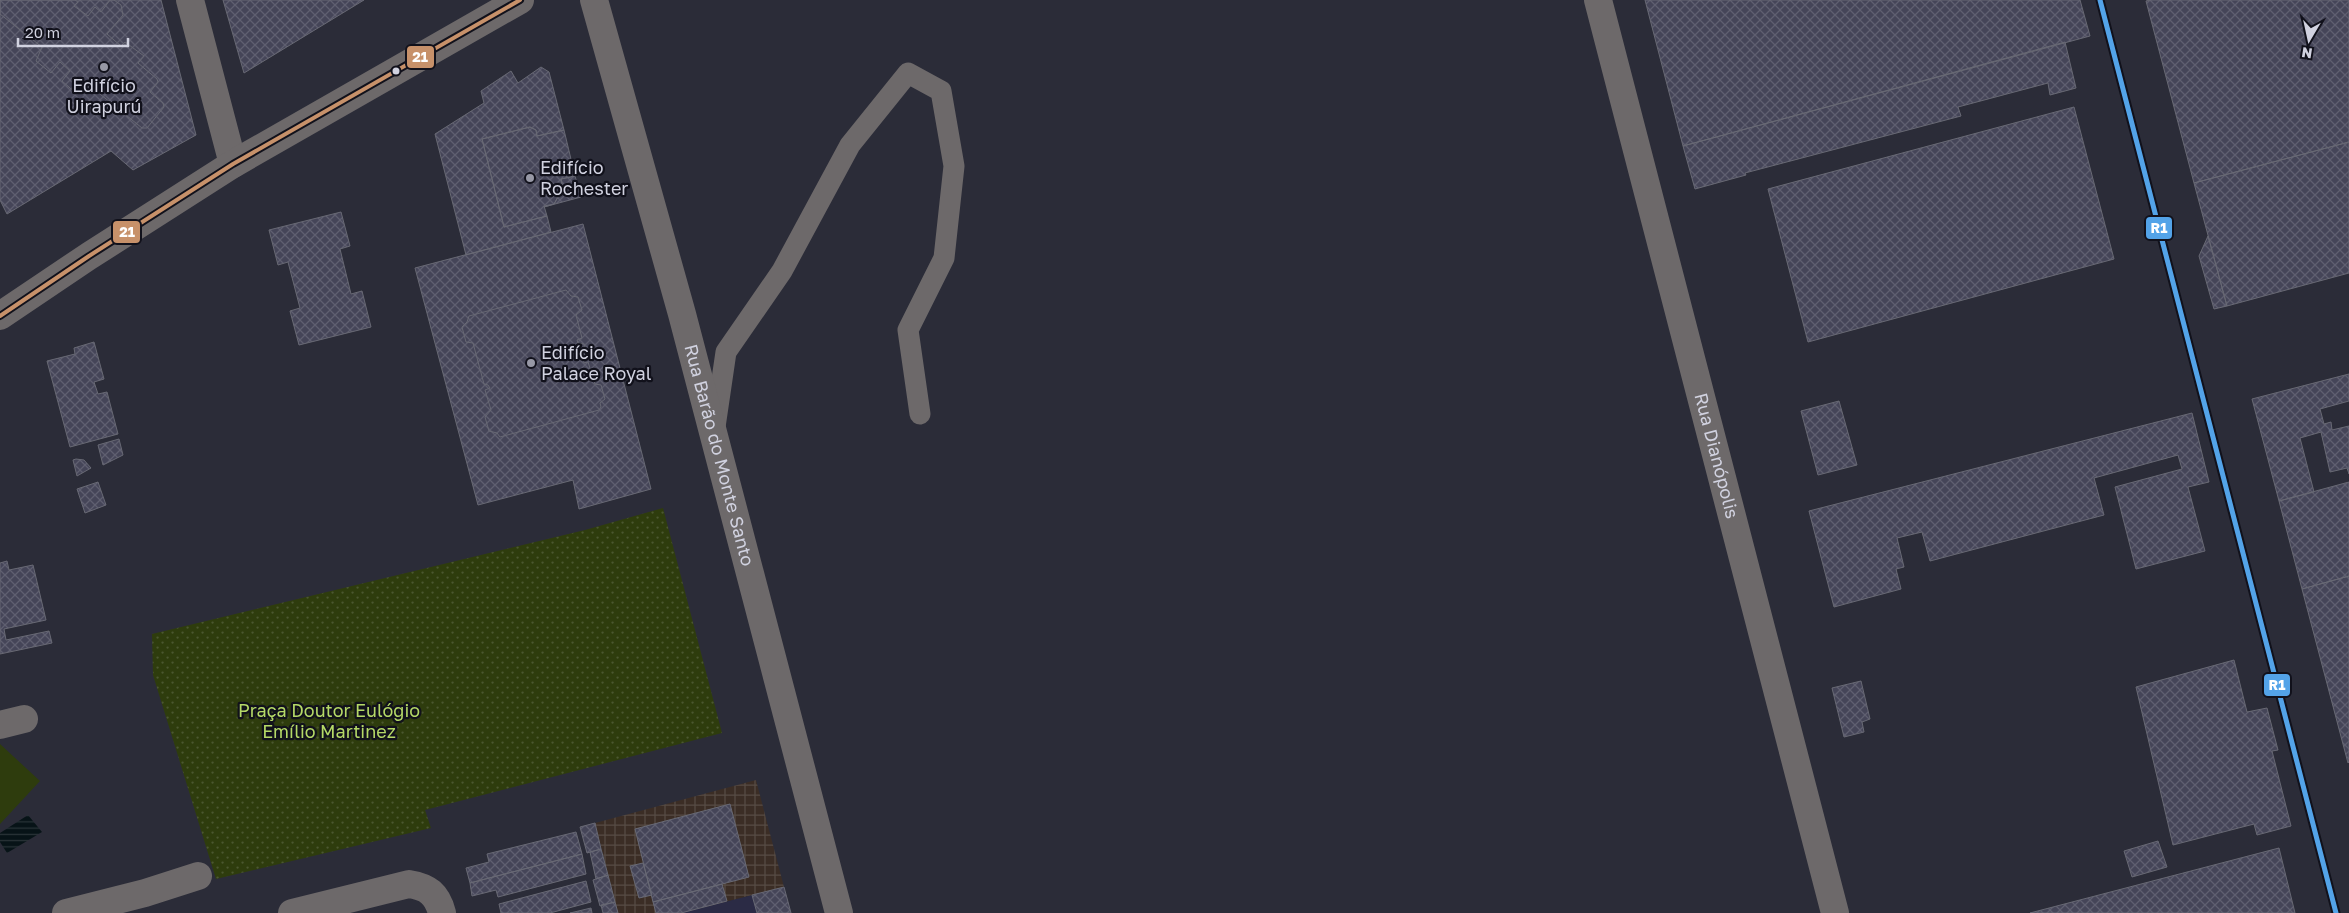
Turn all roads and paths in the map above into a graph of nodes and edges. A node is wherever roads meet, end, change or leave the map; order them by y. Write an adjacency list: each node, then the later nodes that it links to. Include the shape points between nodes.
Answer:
1 (190, 0): 5 (street)
2 (520, 0): 5 (street)
3 (594, 0): 8 (street, Rua Barão do Monte Santo)
4 (1598, 0): 14 (street, Rua Dianópolis)
5 (232, 164): 6 (street)
6 (0, 316)
7 (920, 414): 8 (lane, via 908,330 944,258 954,166 941,91 908,73 850,145 782,271 726,352)
8 (714, 434): 13 (street, Rua Barão do Monte Santo)
9 (198, 876): 10 (street)
10 (66, 913)
11 (292, 913): 12 (street, via 409,884 424,886 434,894)
12 (442, 913)
13 (839, 913)
14 (1835, 913)

